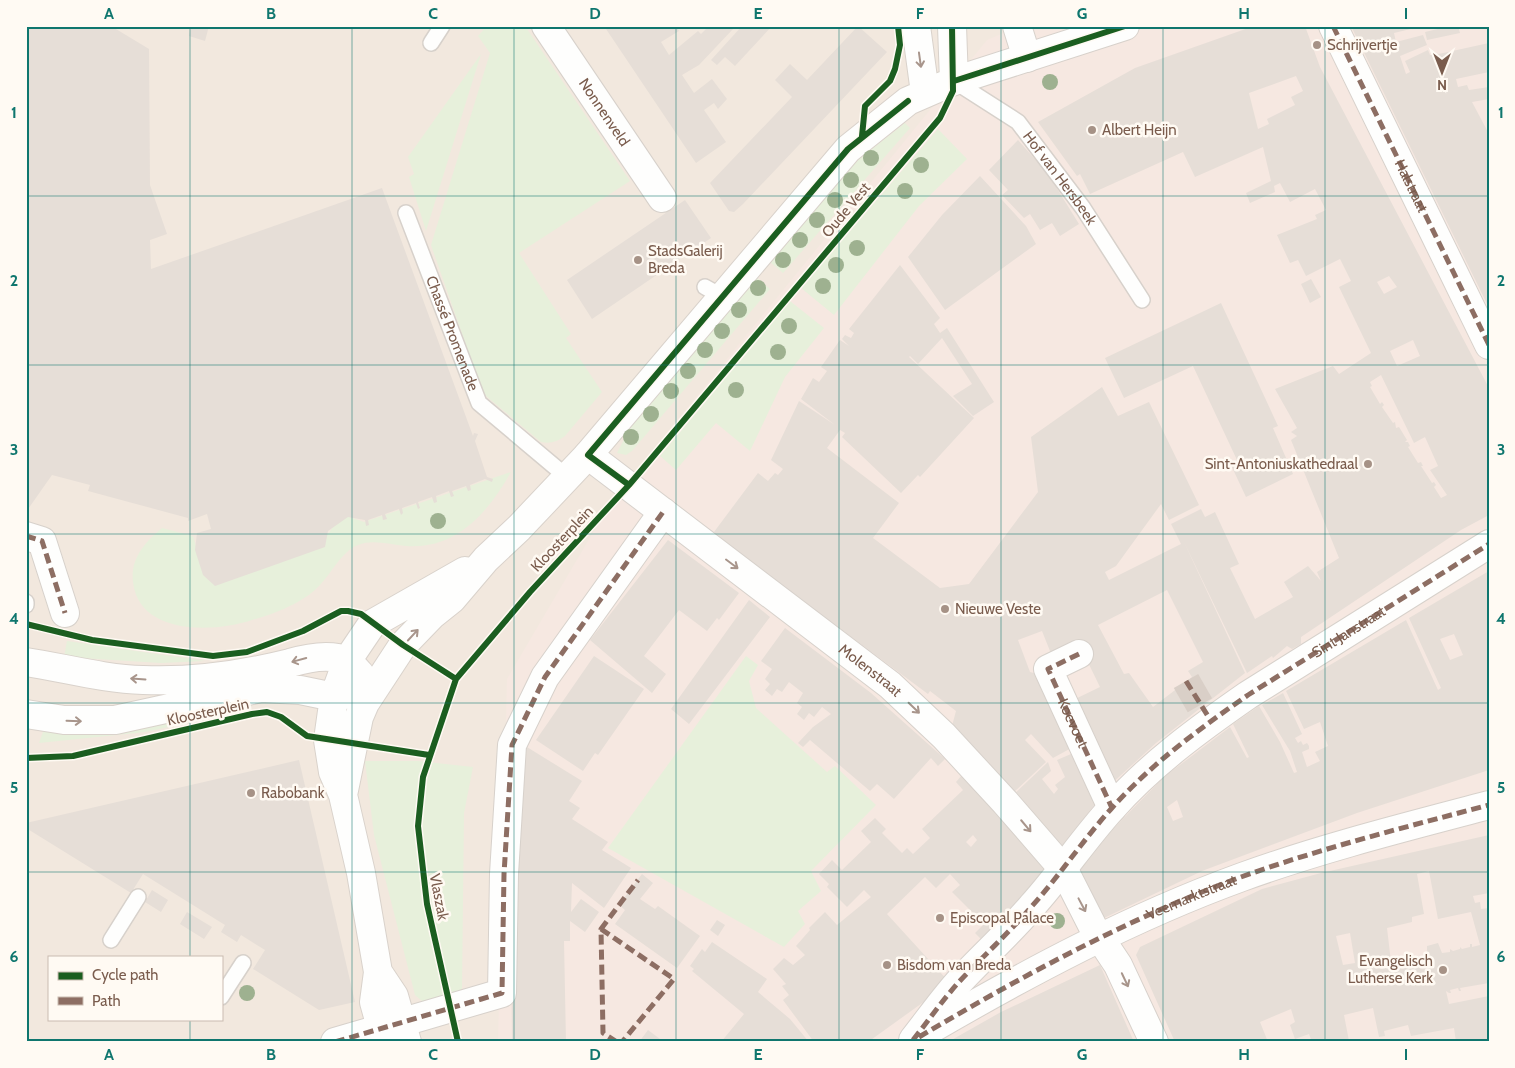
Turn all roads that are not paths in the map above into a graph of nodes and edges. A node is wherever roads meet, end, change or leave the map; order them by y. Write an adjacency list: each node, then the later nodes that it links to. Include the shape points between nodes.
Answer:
1 (442, 26): 8 (lane)
2 (546, 26): 12 (street, Nonnenveld)
3 (916, 26): 11 (street, one-way to 11)
4 (952, 26): 10 (street)
5 (1017, 26): 9 (street)
6 (1125, 26): 9 (street)
7 (1333, 26): 15 (street, Halstraat)
8 (431, 43)
9 (1027, 58): 10 (street)
10 (954, 82): 11 (street); 14 (lane, Hof van Hersbeek, via 1018,122 1083,208)
11 (925, 93): 16 (street, via 892,112 848,149 714,292 626,396)
12 (662, 198)
13 (406, 213): 17 (lane, Chassé Promenade, via 479,403)
14 (1142, 300)
15 (1489, 345)
16 (588, 454): 17 (street); 18 (street, Molenstraat)
17 (567, 477): 21 (street)
18 (663, 512): 32 (street, Molenstraat, one-way to 32, via 890,685 968,762); 38 (street, via 545,677 512,745 504,874 502,993)
19 (26, 536): 22 (street, via 42,541)
20 (1489, 544): 31 (street, Sint Janstraat, via 1287,670 1206,715)
21 (486, 559): 24 (street, via 372,624); 26 (street, one-way to 21, via 403,646 452,599)
22 (65, 613)
23 (1079, 654): 31 (street, Koevoet, via 1048,669)
24 (347, 661): 25 (street, Kloosterplein, one-way to 25, via 310,657 232,674 185,680 142,680); 26 (street); 27 (street)
25 (26, 662)
26 (374, 688): 27 (street, Kloosterplein); 29 (street, via 360,717)
27 (334, 697): 28 (street, Kloosterplein, one-way to 27, via 64,720 115,720 261,688 300,690); 29 (street, via 328,740 333,772)
28 (26, 714)
29 (343, 795): 38 (street, via 361,873 378,972 394,996)
30 (1489, 805): 34 (street, Veemarktstraat, via 1249,874)
31 (1112, 808): 32 (street, Sint Janstraat)
32 (1064, 870): 34 (street, Molenstraat, one-way to 34); 39 (street, Veemarktstraat, via 959,982)
33 (138, 897): 35 (lane)
34 (1100, 938): 39 (street, Veemarktstraat, via 1025,976); 41 (street, Molenstraat, one-way to 41, via 1118,965)
35 (111, 940)
36 (243, 963): 37 (lane)
37 (222, 995)
38 (394, 1034): 40 (street)
39 (912, 1041)
40 (335, 1042)
41 (1154, 1042)

